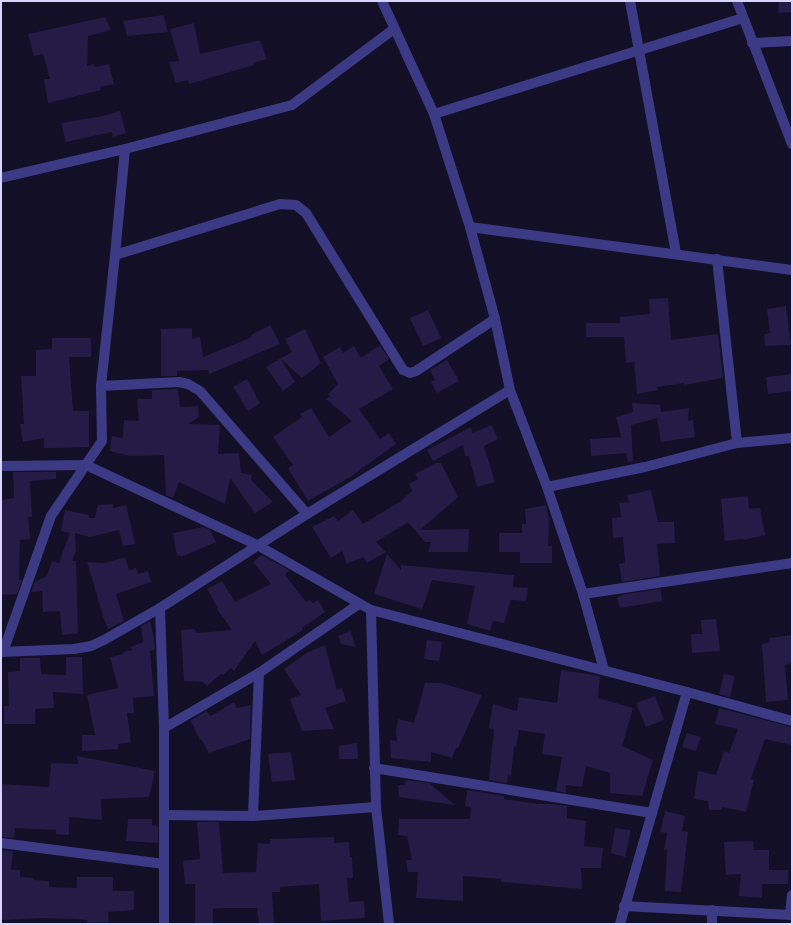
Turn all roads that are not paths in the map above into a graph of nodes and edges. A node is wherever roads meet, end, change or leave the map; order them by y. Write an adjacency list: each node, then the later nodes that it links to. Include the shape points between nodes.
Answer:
1 (630, 1): 8 (street)
2 (737, 1): 4 (street)
3 (384, 2): 5 (street)
4 (743, 18): 7 (street); 8 (street)
5 (394, 29): 9 (street); 11 (street, via 292,105)
6 (792, 41): 7 (street)
7 (752, 43): 10 (street)
8 (640, 50): 9 (street); 14 (street)
9 (434, 114): 13 (street)
10 (792, 144)
11 (125, 149): 12 (street); 15 (street)
12 (1, 178)
13 (470, 227): 14 (street); 18 (street)
14 (676, 253): 16 (street)
15 (115, 254): 18 (street, via 280,204 296,204 306,212 404,370 410,373 416,371); 19 (street)
16 (717, 259): 17 (street); 22 (street)
17 (792, 270)
18 (495, 319): 20 (street)
19 (101, 386): 23 (street, via 102,441); 26 (street, via 179,382 200,391)
20 (510, 390): 25 (street); 26 (street)
21 (792, 438): 22 (street)
22 (737, 443): 25 (street, via 645,467)
23 (86, 465): 24 (street); 27 (street); 33 (street, via 51,516)
24 (1, 466)
25 (547, 487): 29 (street)
26 (307, 514): 27 (street)
27 (259, 546): 30 (street); 31 (street)
28 (792, 563): 29 (street)
29 (583, 594): 34 (street)
30 (359, 604): 32 (street); 35 (street)
31 (160, 608): 33 (street, via 91,646); 38 (street)
32 (371, 610): 34 (street); 39 (street)
33 (2, 652)
34 (604, 670): 36 (street)
35 (259, 673): 38 (street); 43 (street)
36 (687, 692): 37 (street); 41 (street)
37 (792, 721)
38 (164, 728): 42 (street)
39 (374, 768): 40 (street); 41 (street)
40 (376, 807): 43 (street); 51 (street)
41 (652, 813): 47 (street)
42 (164, 815): 43 (street); 45 (street)
43 (253, 816)
44 (1, 844): 45 (street)
45 (164, 864): 50 (street)
46 (792, 895): 49 (street)
47 (624, 906): 48 (street); 52 (street)
48 (712, 910): 49 (street); 53 (street)
49 (791, 915)
50 (164, 924)
51 (389, 924)
52 (620, 924)
53 (712, 924)

